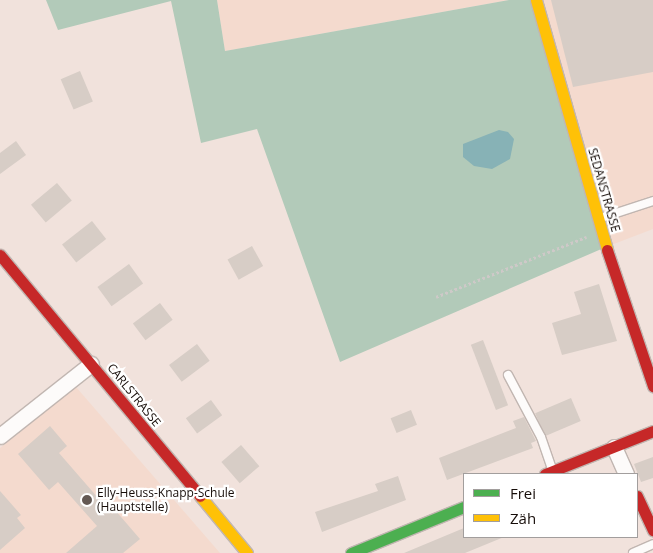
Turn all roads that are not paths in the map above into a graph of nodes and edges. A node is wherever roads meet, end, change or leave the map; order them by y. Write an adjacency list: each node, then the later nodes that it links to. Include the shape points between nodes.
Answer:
1 (536, 0): 3 (street, SEDANSTRASSE)
2 (653, 201): 3 (lane)
3 (598, 220): 7 (street, SEDANSTRASSE)
4 (0, 255): 5 (street, CARLSTRASSE)
5 (91, 364): 9 (street); 17 (street, CARLSTRASSE)
6 (508, 375): 11 (lane, via 541,438)
7 (653, 386)
8 (653, 431): 10 (street)
9 (0, 436)
10 (614, 447): 11 (street); 12 (street)
11 (549, 473)
12 (626, 473)
13 (638, 498): 15 (street)
14 (463, 507): 18 (street)
15 (653, 530)
16 (653, 544): 19 (lane)
17 (247, 553)
18 (352, 553)
19 (633, 553)

